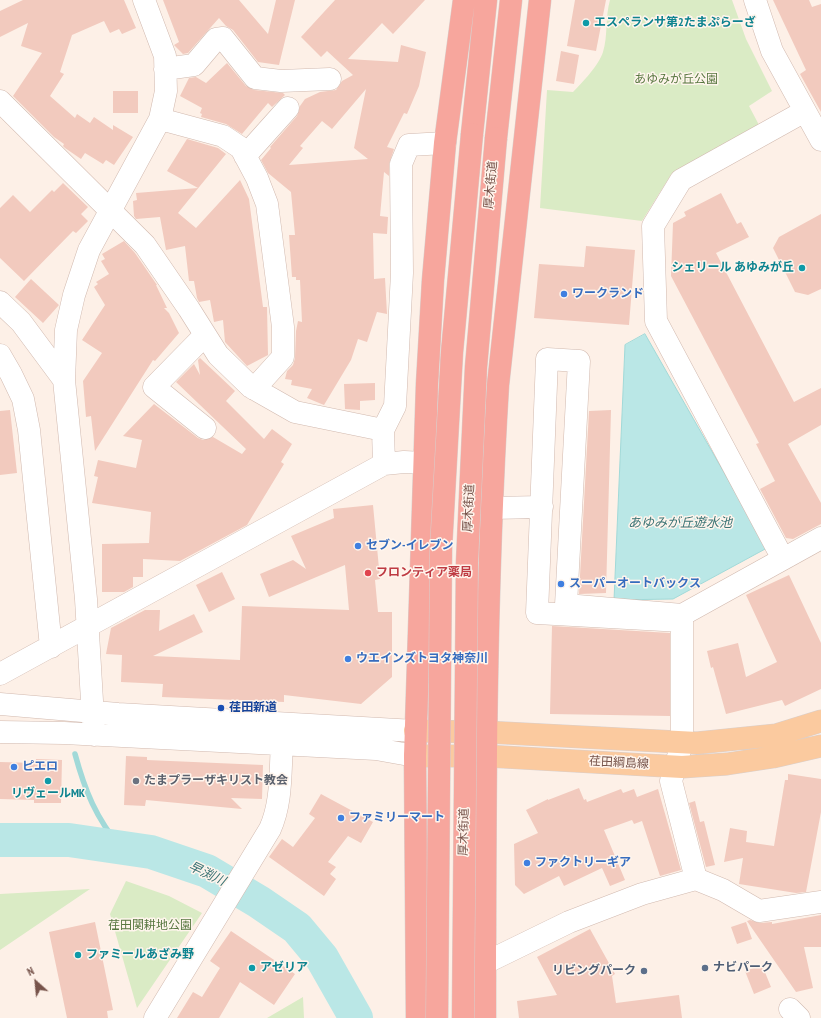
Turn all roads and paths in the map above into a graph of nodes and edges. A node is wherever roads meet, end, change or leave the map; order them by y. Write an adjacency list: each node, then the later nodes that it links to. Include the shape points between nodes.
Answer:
1 (144, 0): 7 (street, via 165,56)
2 (464, 0): 14 (highway)
3 (486, 0): 52 (highway, 厚木街道, bridge, via 452,352 441,548)
4 (511, 0): 53 (highway, 厚木街道, bridge, via 475,374 467,564)
5 (540, 0): 27 (highway, via 498,385)
6 (755, 0): 11 (street, via 772,51)
7 (165, 69): 8 (street, via 194,66 216,39 223,38 255,78 281,81); 12 (street, via 166,90)
8 (330, 79)
9 (0, 101): 16 (street)
10 (288, 108): 15 (street)
11 (805, 111): 13 (street); 29 (street, via 681,180 653,226 656,321)
12 (160, 119): 15 (street, via 223,136 241,148); 16 (street)
13 (821, 140)
14 (445, 143): 23 (street, via 409,145 401,164 402,273 395,406); 24 (highway, via 433,288)
15 (245, 156): 21 (street, via 267,204 273,266 283,326 283,357)
16 (111, 212): 18 (street, via 145,245); 20 (street, via 89,250 74,295 66,330)
17 (0, 302): 20 (street, via 21,322)
18 (205, 335): 21 (street, via 218,355); 22 (street, via 154,387)
19 (0, 355): 32 (street, via 23,400 29,430)
20 (64, 380): 31 (street)
21 (254, 388): 23 (street, via 295,412)
22 (205, 428)
23 (383, 430): 25 (street)
24 (424, 463): 25 (street); 37 (highway)
25 (384, 464): 31 (street)
26 (542, 507): 27 (street); 30 (street, via 537,613); 30 (street, via 547,359 579,361 566,605)
27 (492, 508): 39 (highway)
28 (821, 538): 29 (street)
29 (783, 559): 30 (street)
30 (682, 618): 41 (street)
31 (87, 627): 32 (street); 35 (street)
32 (51, 647): 33 (street)
33 (0, 674)
34 (0, 704): 35 (street)
35 (92, 711): 37 (street); 40 (street)
36 (821, 721): 41 (main road, 荏田綱島線, via 776,734)
37 (415, 731): 39 (main road, 荏田綱島線); 44 (highway)
38 (0, 732): 40 (street)
39 (486, 732): 41 (main road, 荏田綱島線); 45 (highway)
40 (94, 735): 42 (street)
41 (682, 743): 46 (street)
42 (282, 744): 44 (street, via 376,749); 50 (street, via 276,814 270,829)
43 (821, 746): 46 (main road, 荏田綱島線, via 727,764)
44 (415, 756): 45 (main road, 荏田綱島線); 51 (highway)
45 (486, 756): 46 (main road, 荏田綱島線); 49 (highway)
46 (675, 766): 47 (street, via 671,781)
47 (696, 879): 48 (street, via 760,911); 49 (street, via 642,894 569,922)
48 (820, 896)
49 (485, 964): 54 (highway)
50 (155, 1018)
51 (417, 1018)
52 (438, 1018)
53 (463, 1018)
54 (485, 1018)

